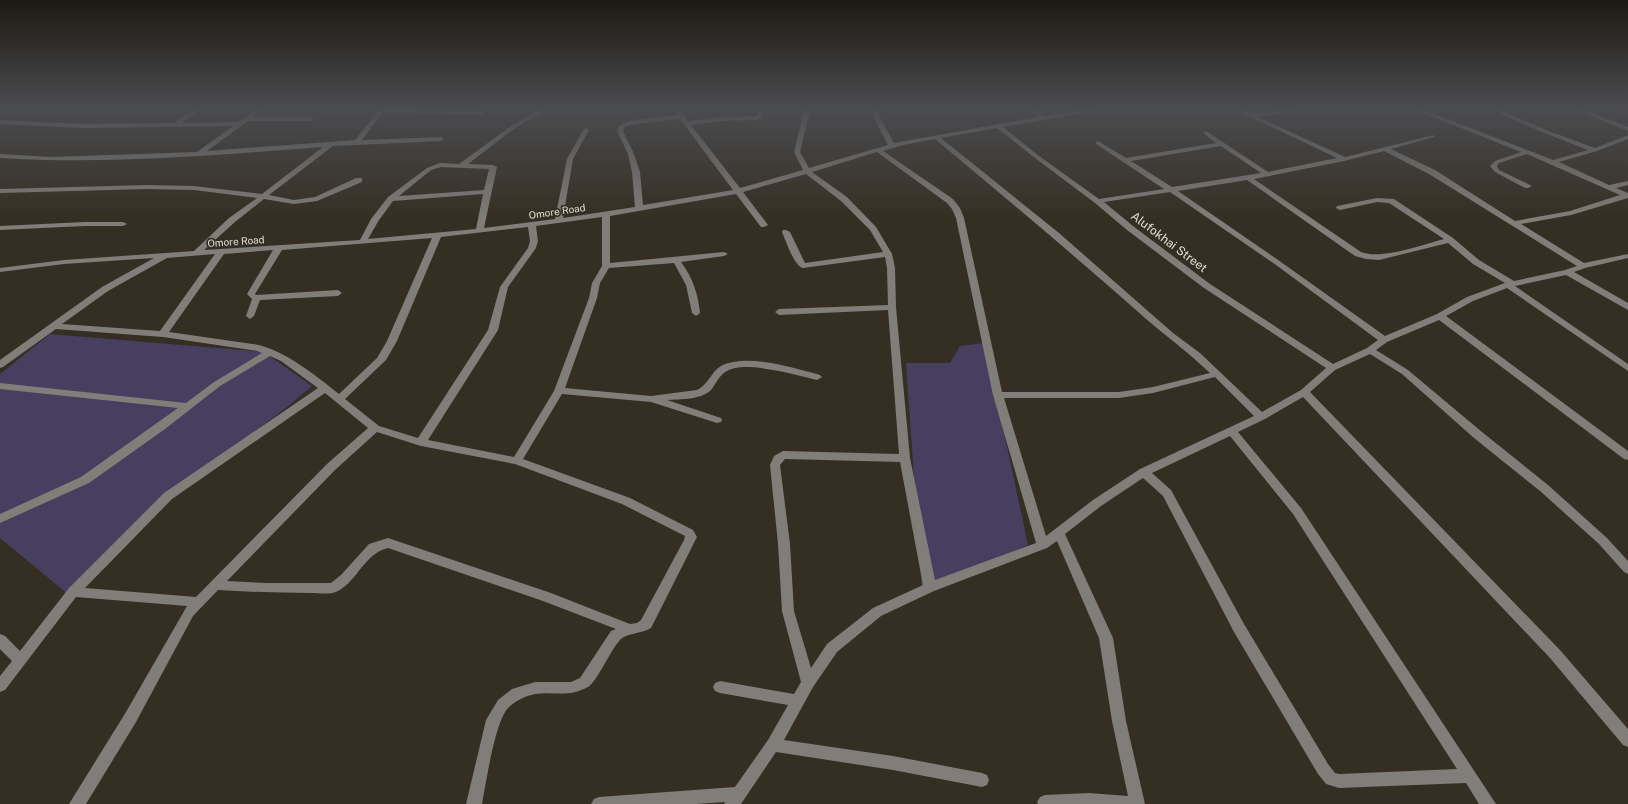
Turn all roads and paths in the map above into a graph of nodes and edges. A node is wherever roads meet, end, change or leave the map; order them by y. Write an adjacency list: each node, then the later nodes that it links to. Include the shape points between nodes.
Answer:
1 (331, 144): 42 (street)
2 (1222, 144): 32 (street)
3 (212, 145): 25 (street)
4 (324, 145): 25 (street)
5 (490, 145): 30 (street)
6 (578, 145): 49 (street, via 570,159)
7 (626, 145): 46 (street, via 636,172)
8 (704, 145): 40 (street)
9 (799, 145): 31 (street, via 797,152)
10 (899, 145): 20 (street, Omore Road)
11 (945, 145): 89 (street, via 1056,235)
12 (1021, 145): 45 (street, Alufokhai Street)
13 (1100, 145): 28 (street)
14 (1219, 145): 28 (street)
15 (1313, 145): 27 (street)
16 (1398, 145): 21 (street)
17 (1509, 145): 24 (street)
18 (1579, 145): 23 (street)
19 (1609, 145): 23 (street)
20 (892, 146): 22 (street, Omore Road)
21 (1384, 148): 27 (street); 50 (street, via 1432,172)
22 (878, 150): 31 (street, Omore Road); 95 (street, via 950,201 956,208)
23 (1595, 150): 29 (street)
24 (1528, 152): 29 (street); 36 (street, via 1496,162 1493,166 1497,171)
25 (199, 154): 26 (street, via 50,159)
26 (0, 156)
27 (1344, 159): 32 (street)
28 (1124, 160): 38 (street)
29 (1553, 162): 37 (street)
30 (462, 165): 41 (street, via 493,167); 44 (street, via 440,165 428,170)
31 (807, 171): 40 (street, Omore Road); 64 (street, via 844,199 873,230)
32 (1267, 174): 33 (street)
33 (1248, 178): 38 (street); 58 (street, via 1366,257 1378,258)
34 (359, 180): 42 (street, via 305,202 288,202)
35 (1628, 183): 37 (street)
36 (1528, 186)
37 (1608, 187): 43 (street)
38 (1173, 190): 45 (street); 83 (street)
39 (0, 191): 42 (street, via 146,187 194,188)
40 (739, 191): 46 (street, Omore Road); 53 (street)
41 (487, 192): 44 (street); 55 (street)
42 (262, 196): 62 (street)
43 (1627, 196): 50 (street, via 1541,220)
44 (391, 199): 59 (street, via 375,219)
45 (1098, 201): 87 (street, Alufokhai Street, via 1207,286)
46 (639, 208): 48 (street, Omore Road)
47 (1340, 208): 58 (street, via 1377,200 1391,201)
48 (606, 214): 49 (street, Omore Road); 68 (street)
49 (559, 221): 52 (street, Omore Road)
50 (1514, 223): 69 (street)
51 (123, 224): 54 (street)
52 (532, 225): 55 (street, Omore Road); 103 (street, via 532,248 504,287 493,330)
53 (764, 225)
54 (0, 228)
55 (479, 231): 57 (street, Omore Road)
56 (786, 232): 64 (street, via 803,266)
57 (438, 234): 59 (street, Omore Road); 97 (street, via 388,347 380,360)
58 (1450, 240): 72 (street, via 1476,262)
59 (363, 242): 60 (street, Omore Road)
60 (278, 248): 61 (street, Omore Road); 74 (street, via 251,294)
61 (221, 252): 62 (street, Omore Road); 82 (street)
62 (195, 254): 65 (street, Omore Road)
63 (724, 254): 67 (street)
64 (888, 254): 75 (street)
65 (167, 255): 70 (street, Omore Road, via 64,262); 81 (street, via 105,289)
66 (1628, 256): 69 (street)
67 (676, 260): 68 (street); 78 (street, via 694,291)
68 (606, 266): 93 (street, via 596,283 593,298)
69 (1583, 266): 71 (street)
70 (0, 270)
71 (1567, 272): 72 (street); 76 (street)
72 (1511, 284): 80 (street, via 1470,299); 88 (street)
73 (338, 293): 74 (street)
74 (257, 298): 79 (street)
75 (892, 307): 77 (street); 105 (street)
76 (1628, 307)
77 (779, 312)
78 (696, 313)
79 (250, 316)
80 (1440, 316): 83 (street); 104 (street)
81 (54, 326): 82 (street); 86 (street)
82 (163, 334): 85 (street, via 237,344)
83 (1384, 340): 84 (street)
84 (1370, 350): 87 (street); 111 (street, via 1405,372 1544,488 1603,541)
85 (270, 352): 92 (street); 98 (street)
86 (0, 365)
87 (1332, 368): 94 (street)
88 (1628, 368)
89 (1216, 374): 95 (street, via 1138,394); 99 (street)
90 (818, 377): 96 (street, via 780,368 748,364 732,366 723,369 706,391)
91 (0, 386): 98 (street)
92 (325, 388): 97 (street); 114 (street, via 168,496)
93 (559, 391): 96 (street); 106 (street)
94 (1304, 392): 99 (street); 123 (street, via 1555,654)
95 (998, 395): 110 (street)
96 (651, 399): 100 (street)
97 (339, 400): 101 (street)
98 (186, 406): 108 (street, via 85,480)
99 (1261, 417): 102 (street)
100 (717, 420)
101 (375, 428): 103 (street); 112 (street, via 331,467)
102 (1232, 431): 107 (street); 125 (street, via 1297,511)
103 (421, 442): 106 (street)
104 (1628, 456)
105 (905, 458): 113 (street); 119 (street, via 783,455 775,465 788,611)
106 (517, 461): 116 (street, via 626,501 689,533 690,540 646,624)
107 (1144, 472): 109 (street, via 1097,503); 125 (street, via 1167,493 1239,628 1331,779 1339,781)
108 (0, 520)
109 (1059, 534): 110 (street); 133 (street, via 1106,638 1119,721)
110 (1043, 545): 113 (street)
111 (1628, 569)
112 (215, 585): 115 (street); 116 (street, via 333,588 343,583 371,550 388,543 547,597)
113 (930, 587): 119 (street, via 877,612 832,648)
114 (73, 592): 115 (street); 118 (street)
115 (198, 602): 129 (street, via 189,612 131,717)
116 (630, 630): 130 (street, via 616,635 585,682 572,688 535,688 517,693 503,704 493,720)
117 (0, 640): 118 (street)
118 (20, 660): 120 (street)
119 (808, 683): 122 (street)
120 (0, 686)
121 (720, 687): 122 (street)
122 (798, 701): 124 (street)
123 (1628, 740)
124 (773, 745): 126 (street, via 893,763); 127 (street)
125 (1469, 776): 134 (street)
126 (982, 780)
127 (735, 799): 131 (street, via 625,801)
128 (1045, 802): 132 (street, via 1090,800)
129 (77, 804)
130 (474, 804)
131 (599, 804)
132 (1129, 804)
133 (1137, 804)
134 (1488, 804)

